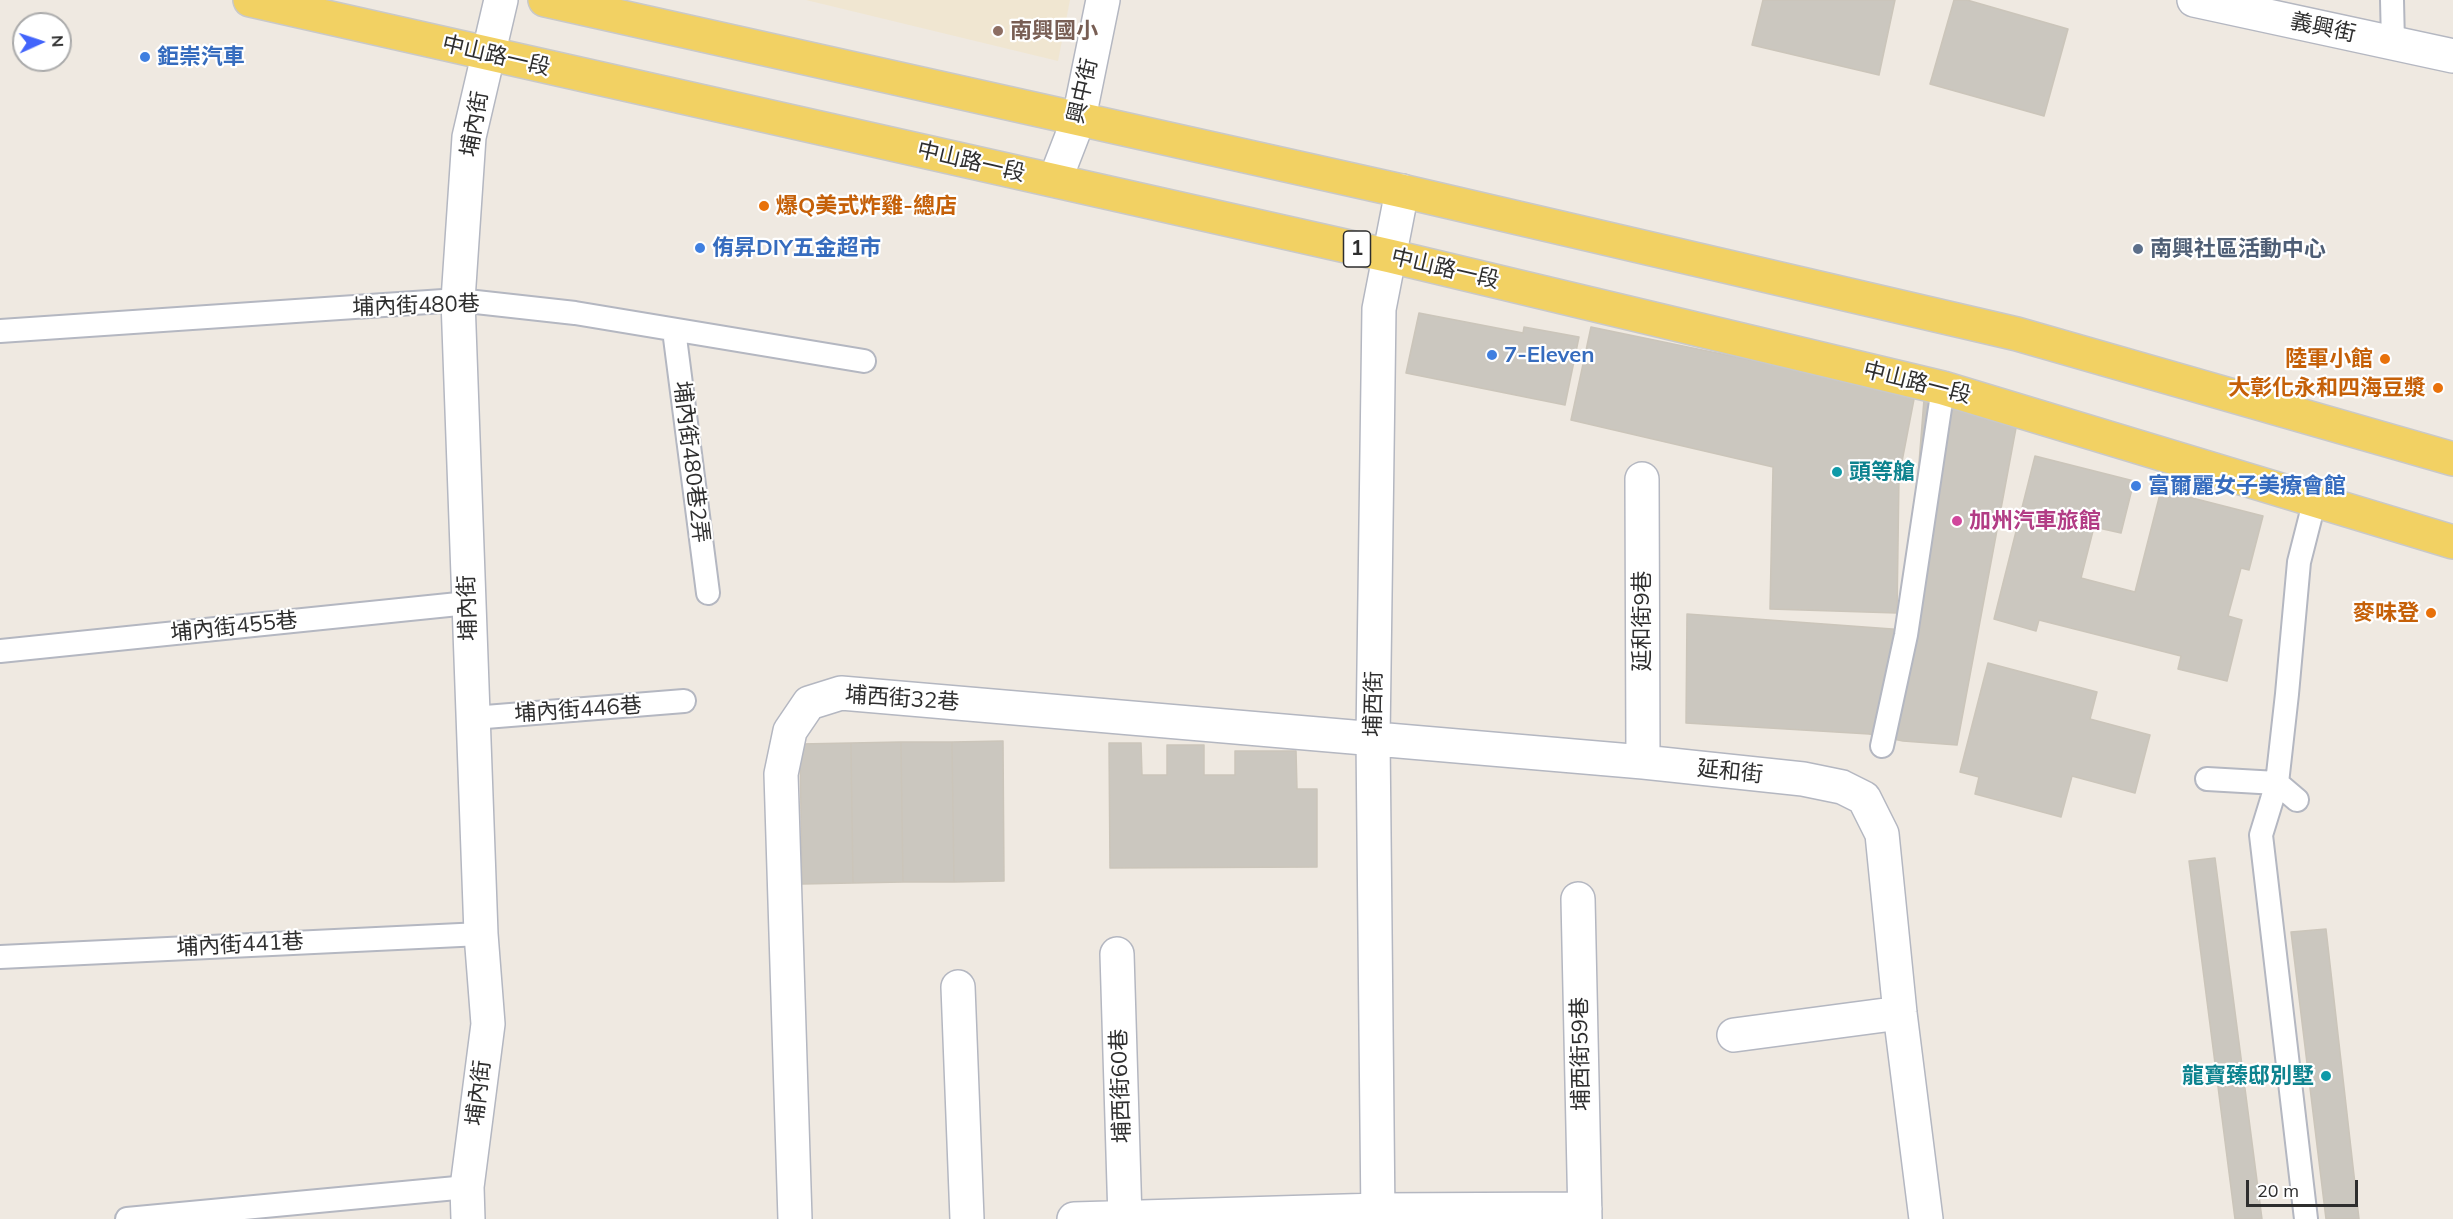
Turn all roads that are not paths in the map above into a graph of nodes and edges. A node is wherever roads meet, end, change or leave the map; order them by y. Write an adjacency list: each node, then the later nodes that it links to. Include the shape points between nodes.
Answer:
1 (250, 0): 9 (main road, 中山路一段 / 1)
2 (501, 0): 9 (street, 埔內街)
3 (545, 0): 11 (main road)
4 (1103, 0): 11 (street, 興中街)
5 (2194, 0): 7 (street, 義興街)
6 (2392, 0): 8 (lane)
7 (2257, 7): 8 (street, 義興街)
8 (2393, 42): 10 (street, 義興街)
9 (489, 54): 12 (main road, 中山路一段 / 1); 15 (street, 埔內街, via 469,137)
10 (2453, 56)
11 (1078, 118): 12 (street, 興中街); 13 (main road)
12 (1054, 180): 14 (main road, 中山路一段 / 1)
13 (1402, 191): 14 (street, 埔西街); 20 (main road, via 2018,334)
14 (1390, 256): 19 (main road, 中山路一段 / 1); 29 (street, 埔西街, via 1379,309)
15 (458, 300): 16 (lane, 埔內街480巷, via 575,313); 17 (lane, 埔內街480巷); 25 (street, 埔內街)
16 (674, 330): 18 (lane, 埔內街480巷); 24 (lane, 埔內街480巷2弄)
17 (0, 331)
18 (864, 361)
19 (1943, 388): 22 (main road, 中山路一段 / 1); 30 (lane, via 1906,635)
20 (2453, 459)
21 (1642, 479): 31 (street, 延和街9巷)
22 (2315, 499): 23 (main road, 中山路一段 / 1); 33 (lane, via 2299,562)
23 (2453, 542)
24 (708, 593)
25 (468, 603): 26 (lane, 埔內街455巷); 28 (street, 埔內街)
26 (0, 651)
27 (684, 701): 28 (lane, 埔內街446巷)
28 (473, 718): 36 (street, 埔內街)
29 (1373, 738): 31 (street, 延和街); 44 (street, 埔西街); 48 (street, 埔西街32巷, via 841,693 808,703 789,731 781,774)
30 (1882, 746)
31 (1643, 762): 40 (street, 延和街, via 1803,779 1842,787 1864,798 1882,834)
32 (2207, 779): 33 (lane)
33 (2277, 783): 34 (lane); 52 (lane, via 2261,835)
34 (2297, 800)
35 (1578, 899): 43 (street, 埔西街59巷)
36 (481, 934): 38 (lane, 埔內街441巷); 42 (street, 埔內街, via 488,1024)
37 (1117, 954): 45 (street, 埔西街60巷)
38 (0, 957)
39 (958, 987): 49 (street)
40 (1900, 1013): 41 (street); 51 (street, 延和街)
41 (1734, 1035)
42 (467, 1187): 46 (lane); 47 (street, 埔內街)
43 (1585, 1214): 44 (street, 埔西街59巷)
44 (1378, 1215): 45 (street)
45 (1125, 1218): 50 (street)
46 (127, 1219)
47 (468, 1219)
48 (795, 1219)
49 (967, 1219)
50 (1074, 1219)
51 (1926, 1219)
52 (2306, 1219)

